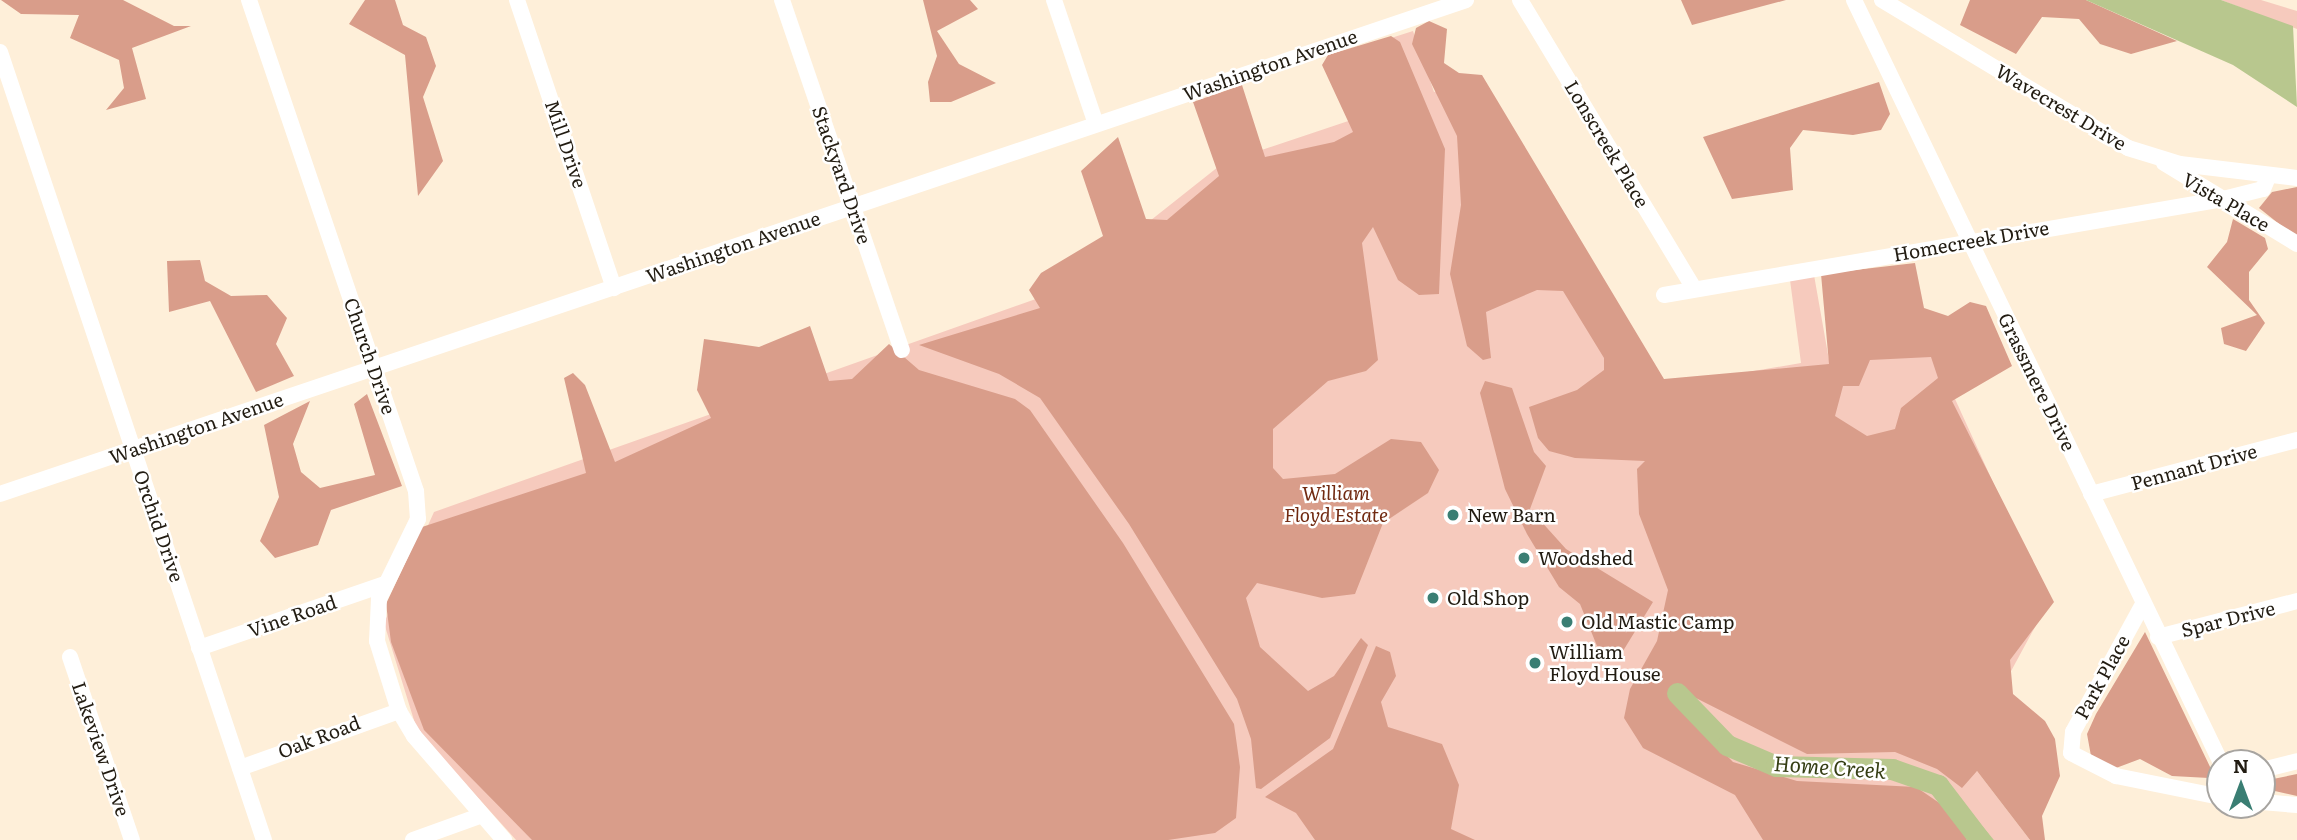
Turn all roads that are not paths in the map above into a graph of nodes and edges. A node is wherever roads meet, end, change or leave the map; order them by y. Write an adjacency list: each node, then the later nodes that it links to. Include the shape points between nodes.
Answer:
1 (249, 0): 22 (street, Church Drive)
2 (517, 0): 18 (street, Mill Drive)
3 (782, 0): 15 (street, Stackyard Drive)
4 (1054, 0): 10 (street)
5 (1466, 0): 10 (street, Washington Avenue)
6 (1520, 0): 19 (street, Lonscreek Place)
7 (1854, 0): 16 (street, Grassmere Drive)
8 (1882, 0): 11 (street, Wavecrest Drive, via 2128,148)
9 (0, 52): 24 (street, Orchid Drive)
10 (1096, 124): 15 (street, Washington Avenue)
11 (2157, 157): 12 (street, Wavecrest Drive); 14 (street, Vista Place)
12 (2269, 175): 13 (street, Wavecrest Drive); 14 (street, Homecreek Drive, via 2263,189)
13 (2297, 178)
14 (2222, 199): 16 (street, Homecreek Drive); 17 (street, Vista Place)
15 (852, 207): 18 (street, Washington Avenue); 21 (street, Stackyard Drive)
16 (1968, 242): 19 (street, Homecreek Drive); 26 (street, Grassmere Drive)
17 (2297, 244)
18 (614, 288): 22 (street, Washington Avenue)
19 (1694, 289): 20 (street, Homecreek Drive)
20 (1664, 295)
21 (902, 350)
22 (374, 368): 24 (street, Washington Avenue); 27 (street, Church Drive, via 418,503 413,533)
23 (2297, 440): 26 (street, Pennant Drive)
24 (133, 449): 25 (street, Washington Avenue); 31 (street, Orchid Drive)
25 (0, 494)
26 (2091, 494): 29 (street, Grassmere Drive)
27 (385, 584): 31 (street, Vine Road); 33 (street, Church Drive, via 377,641)
28 (2297, 601): 30 (street, Spar Drive)
29 (2143, 604): 30 (street, Grassmere Drive); 39 (street, Park Place, via 2073,732 2071,753 2116,776)
30 (2158, 637): 34 (street, Grassmere Drive)
31 (200, 648): 37 (street, Orchid Drive)
32 (70, 657): 44 (street, Lakeview Drive)
33 (399, 711): 37 (street, Oak Road); 43 (street)
34 (2214, 749)
35 (2297, 761): 36 (street)
36 (2276, 766)
37 (240, 768): 45 (street, Orchid Drive)
38 (2206, 790): 39 (street)
39 (2199, 793): 40 (street)
40 (2206, 794)
41 (2276, 804): 42 (street)
42 (2297, 805)
43 (482, 815): 46 (street); 47 (street)
44 (132, 840)
45 (264, 840)
46 (412, 840)
47 (504, 840)

